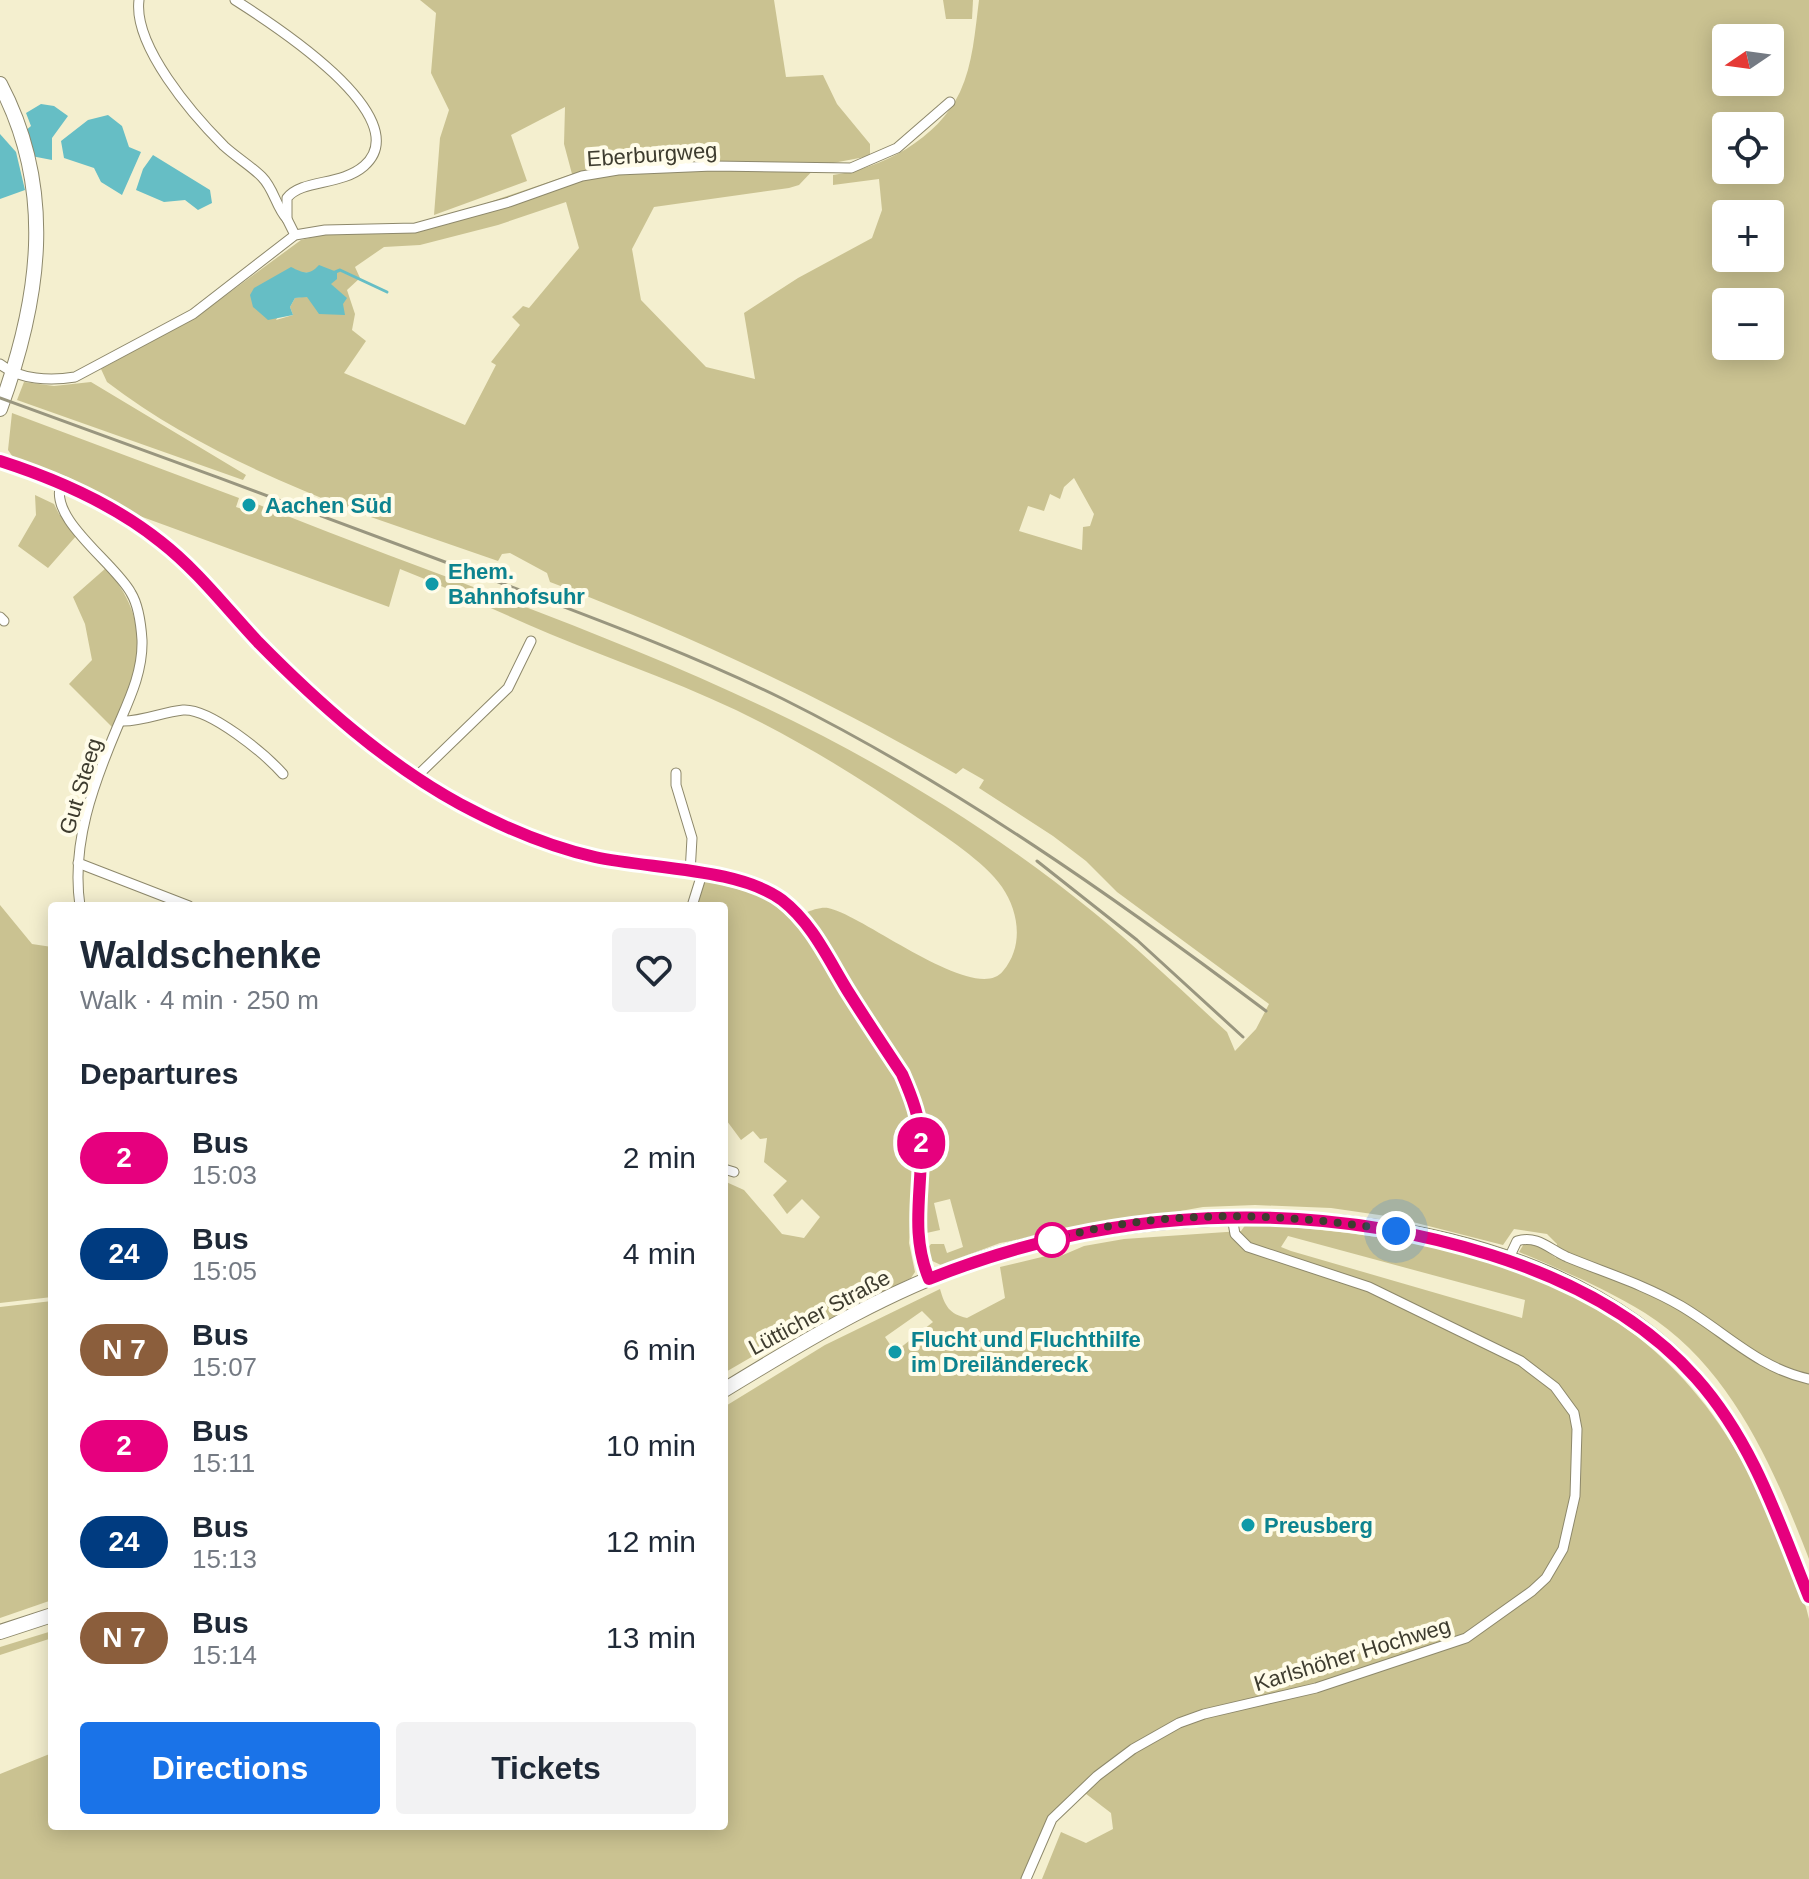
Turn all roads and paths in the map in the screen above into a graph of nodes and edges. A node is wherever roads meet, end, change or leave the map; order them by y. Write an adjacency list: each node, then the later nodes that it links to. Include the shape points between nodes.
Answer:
1 (139, 0): 5 (street, via 145,37 169,80 226,148 263,177)
2 (235, 0): 5 (street, via 350,88 375,134 374,153 356,172 293,190 287,198)
3 (4, 91): 7 (main road, via 32,165 38,216 36,261)
4 (950, 102): 6 (street, Eberburgweg, via 897,148 851,168 618,170 582,176 415,228)
5 (287, 219): 6 (street)
6 (295, 235): 7 (street, via 193,314 75,377 46,379)
7 (6, 368): 8 (main road)
8 (0, 409)
9 (0, 461): 10 (street)
10 (61, 484): 12 (street, Gut Steeg, via 63,512 119,575 137,604 141,657); 15 (street, via 129,518 164,544 286,670)
11 (531, 641): 15 (street, via 508,688)
12 (121, 721): 14 (street, Gut Steeg, via 187,710 205,714); 16 (street, Gut Steeg, via 87,809)
13 (676, 773): 17 (street, via 692,838)
14 (283, 774)
15 (416, 777): 17 (street, via 460,804 534,837 592,857)
16 (78, 863): 19 (street, Gut Steeg); 20 (street, Gut Steeg)
17 (690, 873): 18 (street)
18 (702, 874): 21 (street); 24 (street, via 758,887 798,914 902,1074 919,1121 916,1228)
19 (80, 902)
20 (179, 902)
21 (693, 902)
22 (1232, 1217): 23 (main road, Lütticher Straße, via 1372,1227); 24 (main road, Lütticher Straße, via 1066,1237 993,1255); 30 (street, Karlshöher Hochweg, via 1235,1234 1248,1247 1369,1287 1521,1361 1555,1387 1574,1413 1577,1429 1568,1534 1546,1578 1466,1638 1316,1688 1204,1714 1133,1749 1052,1819)
23 (1508, 1260): 25 (street, via 1517,1241 1538,1240 1560,1254 1642,1285 1757,1359); 27 (main road, Lütticher Straße, via 1603,1303 1667,1349 1696,1378 1749,1452)
24 (929, 1279): 26 (main road, Lütticher Straße, via 813,1336)
25 (1809, 1379)
26 (728, 1388)
27 (1809, 1597)
28 (48, 1616): 29 (main road)
29 (0, 1632)
30 (1026, 1879)

